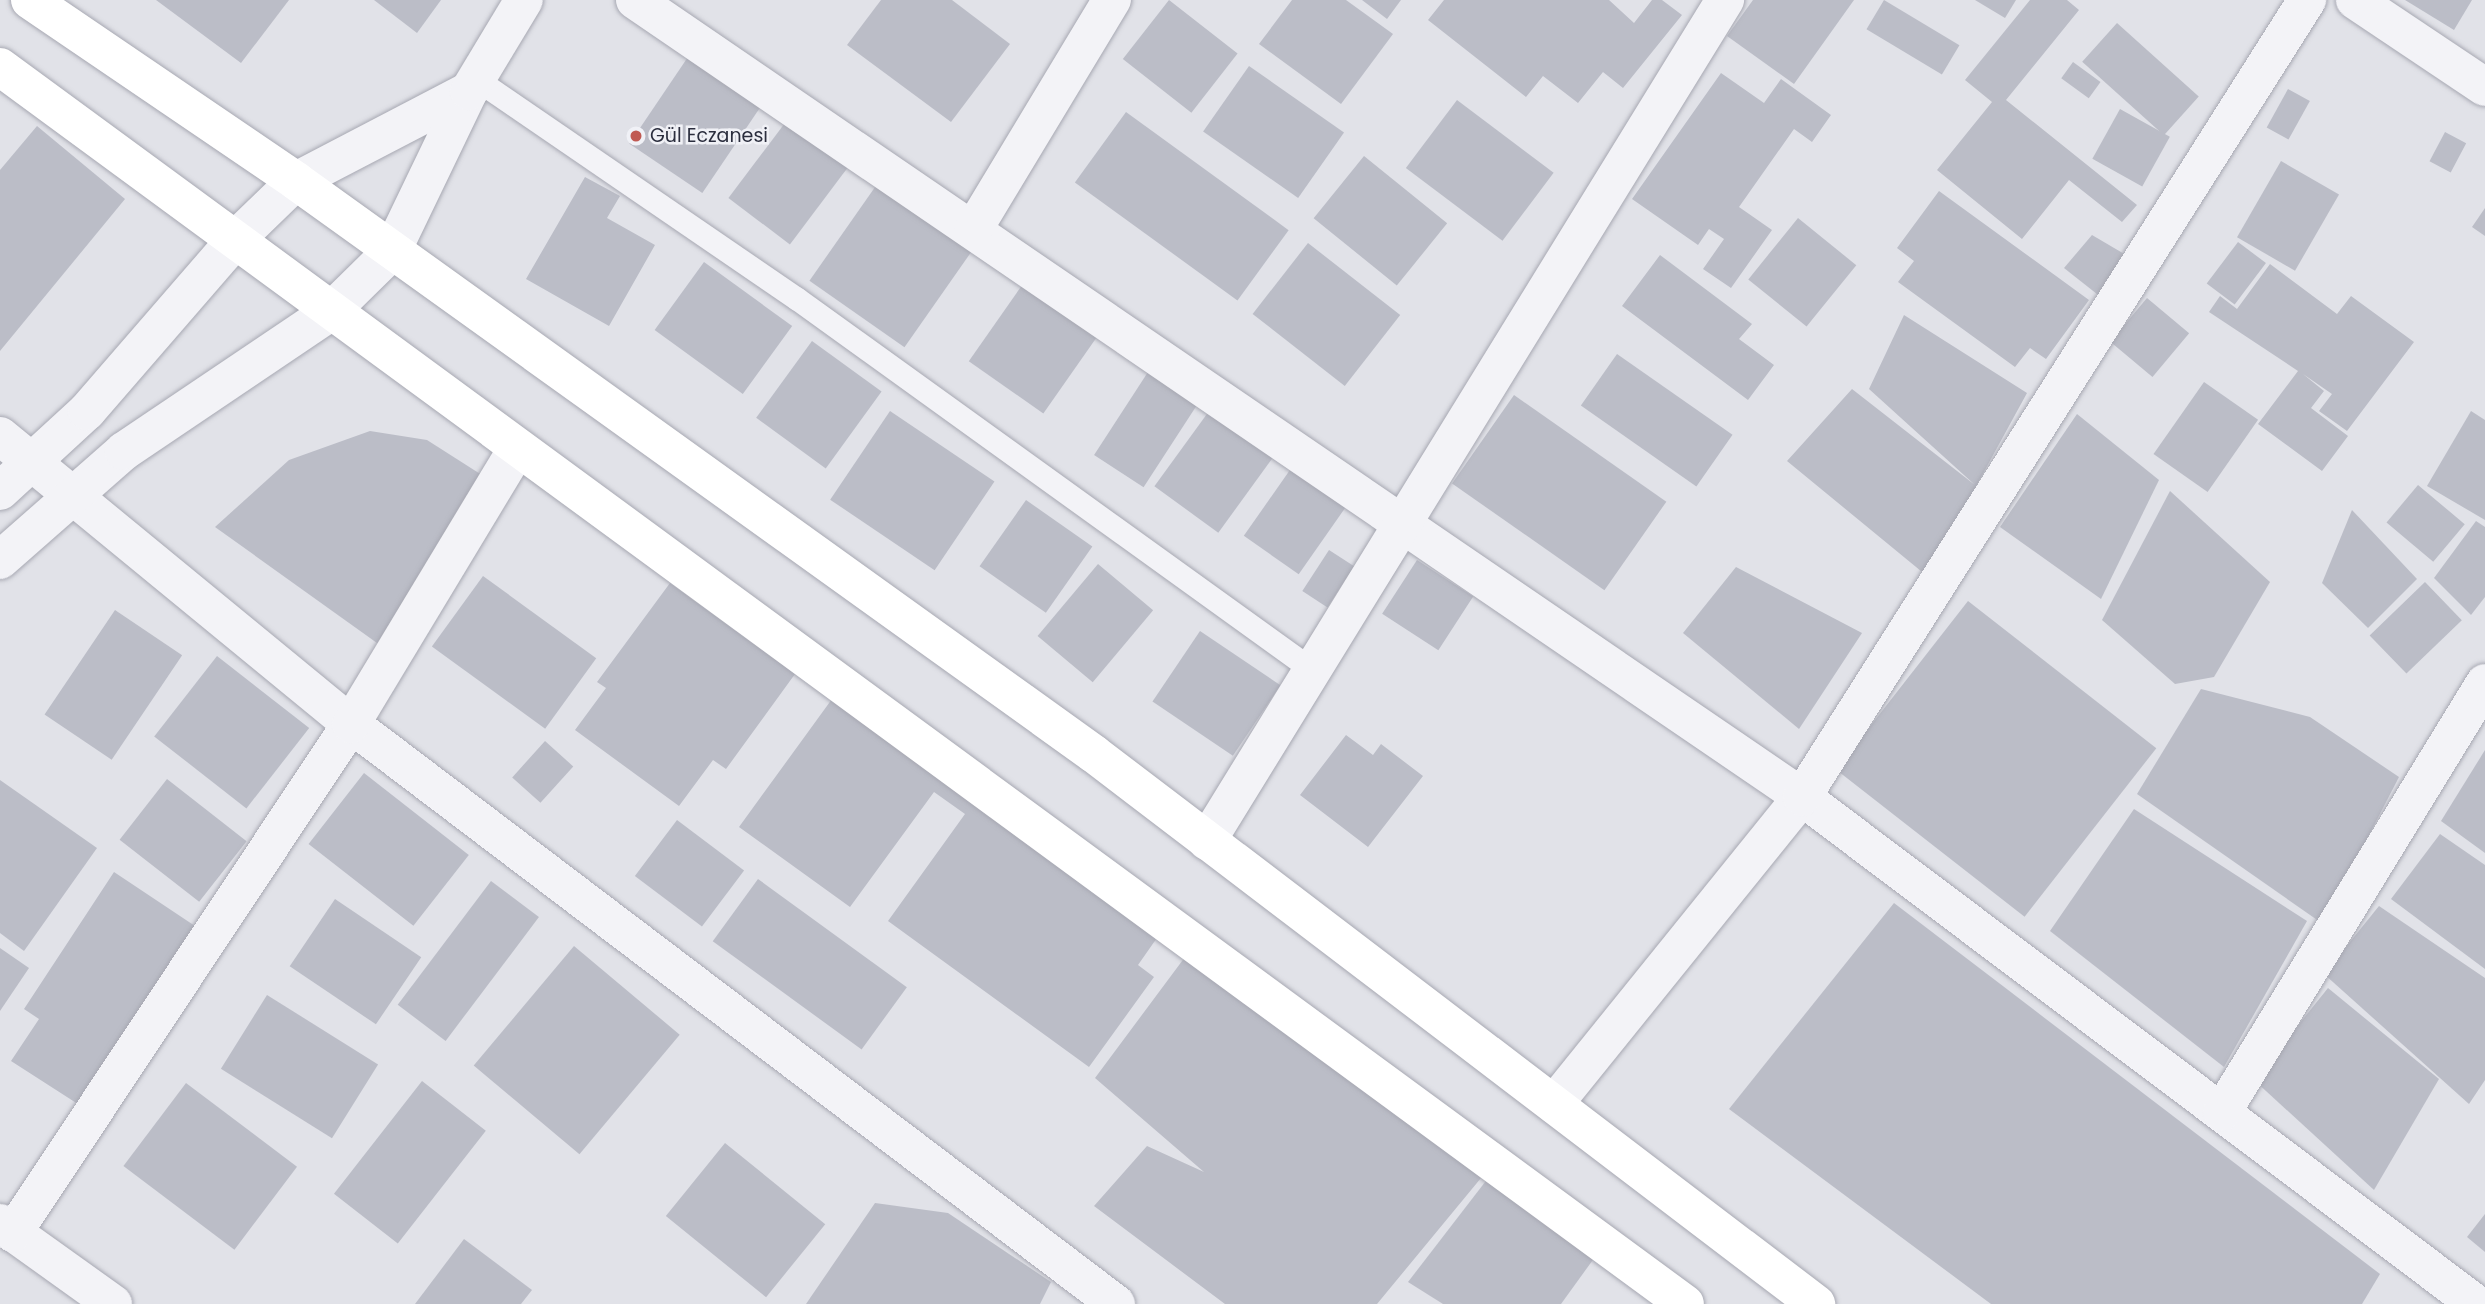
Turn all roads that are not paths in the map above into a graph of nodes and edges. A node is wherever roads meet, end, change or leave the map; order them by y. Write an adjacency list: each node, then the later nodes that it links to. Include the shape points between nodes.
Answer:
1 (30, 0): 11 (main road)
2 (524, 0): 9 (street)
3 (635, 0): 12 (street)
4 (1112, 0): 12 (street)
5 (1725, 0): 21 (street)
6 (2307, 0): 26 (street)
7 (2355, 0): 10 (street)
8 (0, 67): 13 (main road)
9 (473, 85): 11 (street); 14 (street); 23 (lane, via 796,298)
10 (2485, 87)
11 (296, 181): 13 (street); 14 (main road)
12 (973, 230): 21 (street)
13 (235, 240): 15 (main road); 18 (street, via 87,411)
14 (392, 251): 15 (street); 27 (main road)
15 (330, 312): 17 (main road); 20 (street, via 124,450)
16 (0, 436): 18 (street)
17 (517, 449): 25 (street); 33 (main road)
18 (34, 460): 19 (street); 20 (street)
19 (0, 491)
20 (74, 495): 22 (street); 25 (street)
21 (1399, 522): 23 (street); 26 (street)
22 (0, 560)
23 (1311, 669): 27 (street)
24 (2485, 683): 29 (street)
25 (351, 724): 30 (street); 32 (street)
26 (1802, 797): 28 (street); 29 (street)
27 (1207, 841): 28 (main road)
28 (1554, 1104): 34 (main road)
29 (2222, 1112): 35 (street)
30 (7, 1228): 31 (street)
31 (113, 1304)
32 (1116, 1304)
33 (1685, 1304)
34 (1816, 1304)
35 (2476, 1304)

